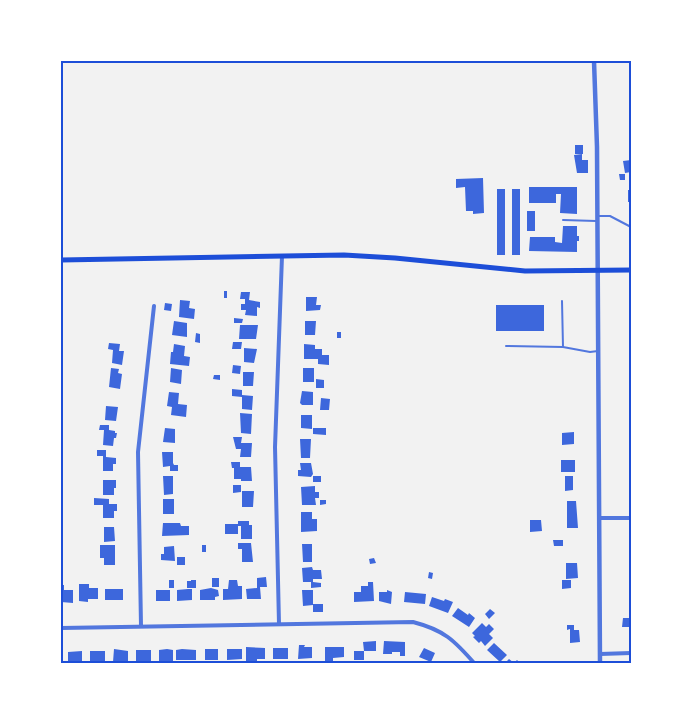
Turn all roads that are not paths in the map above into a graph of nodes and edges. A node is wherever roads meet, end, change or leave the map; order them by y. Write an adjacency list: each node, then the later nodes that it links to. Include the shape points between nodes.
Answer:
1 (594, 61): 2 (street)
2 (596, 218): 3 (lane); 4 (lane, via 610,216); 8 (street)
3 (563, 220)
4 (631, 227)
5 (282, 256): 6 (main road); 8 (main road, via 369,256 502,269); 16 (street, via 276,447)
6 (61, 260)
7 (631, 270): 8 (main road)
8 (597, 271): 13 (street)
9 (562, 301): 12 (lane)
10 (154, 306): 17 (street, via 138,452)
11 (506, 346): 12 (lane)
12 (563, 347): 13 (lane)
13 (598, 351): 14 (street)
14 (599, 518): 15 (street); 20 (street)
15 (631, 518)
16 (279, 624): 17 (street); 21 (street, via 413,622 449,637)
17 (141, 626): 18 (street)
18 (61, 628)
19 (631, 653): 20 (street)
20 (600, 654): 22 (street)
21 (475, 664)
22 (600, 664)

